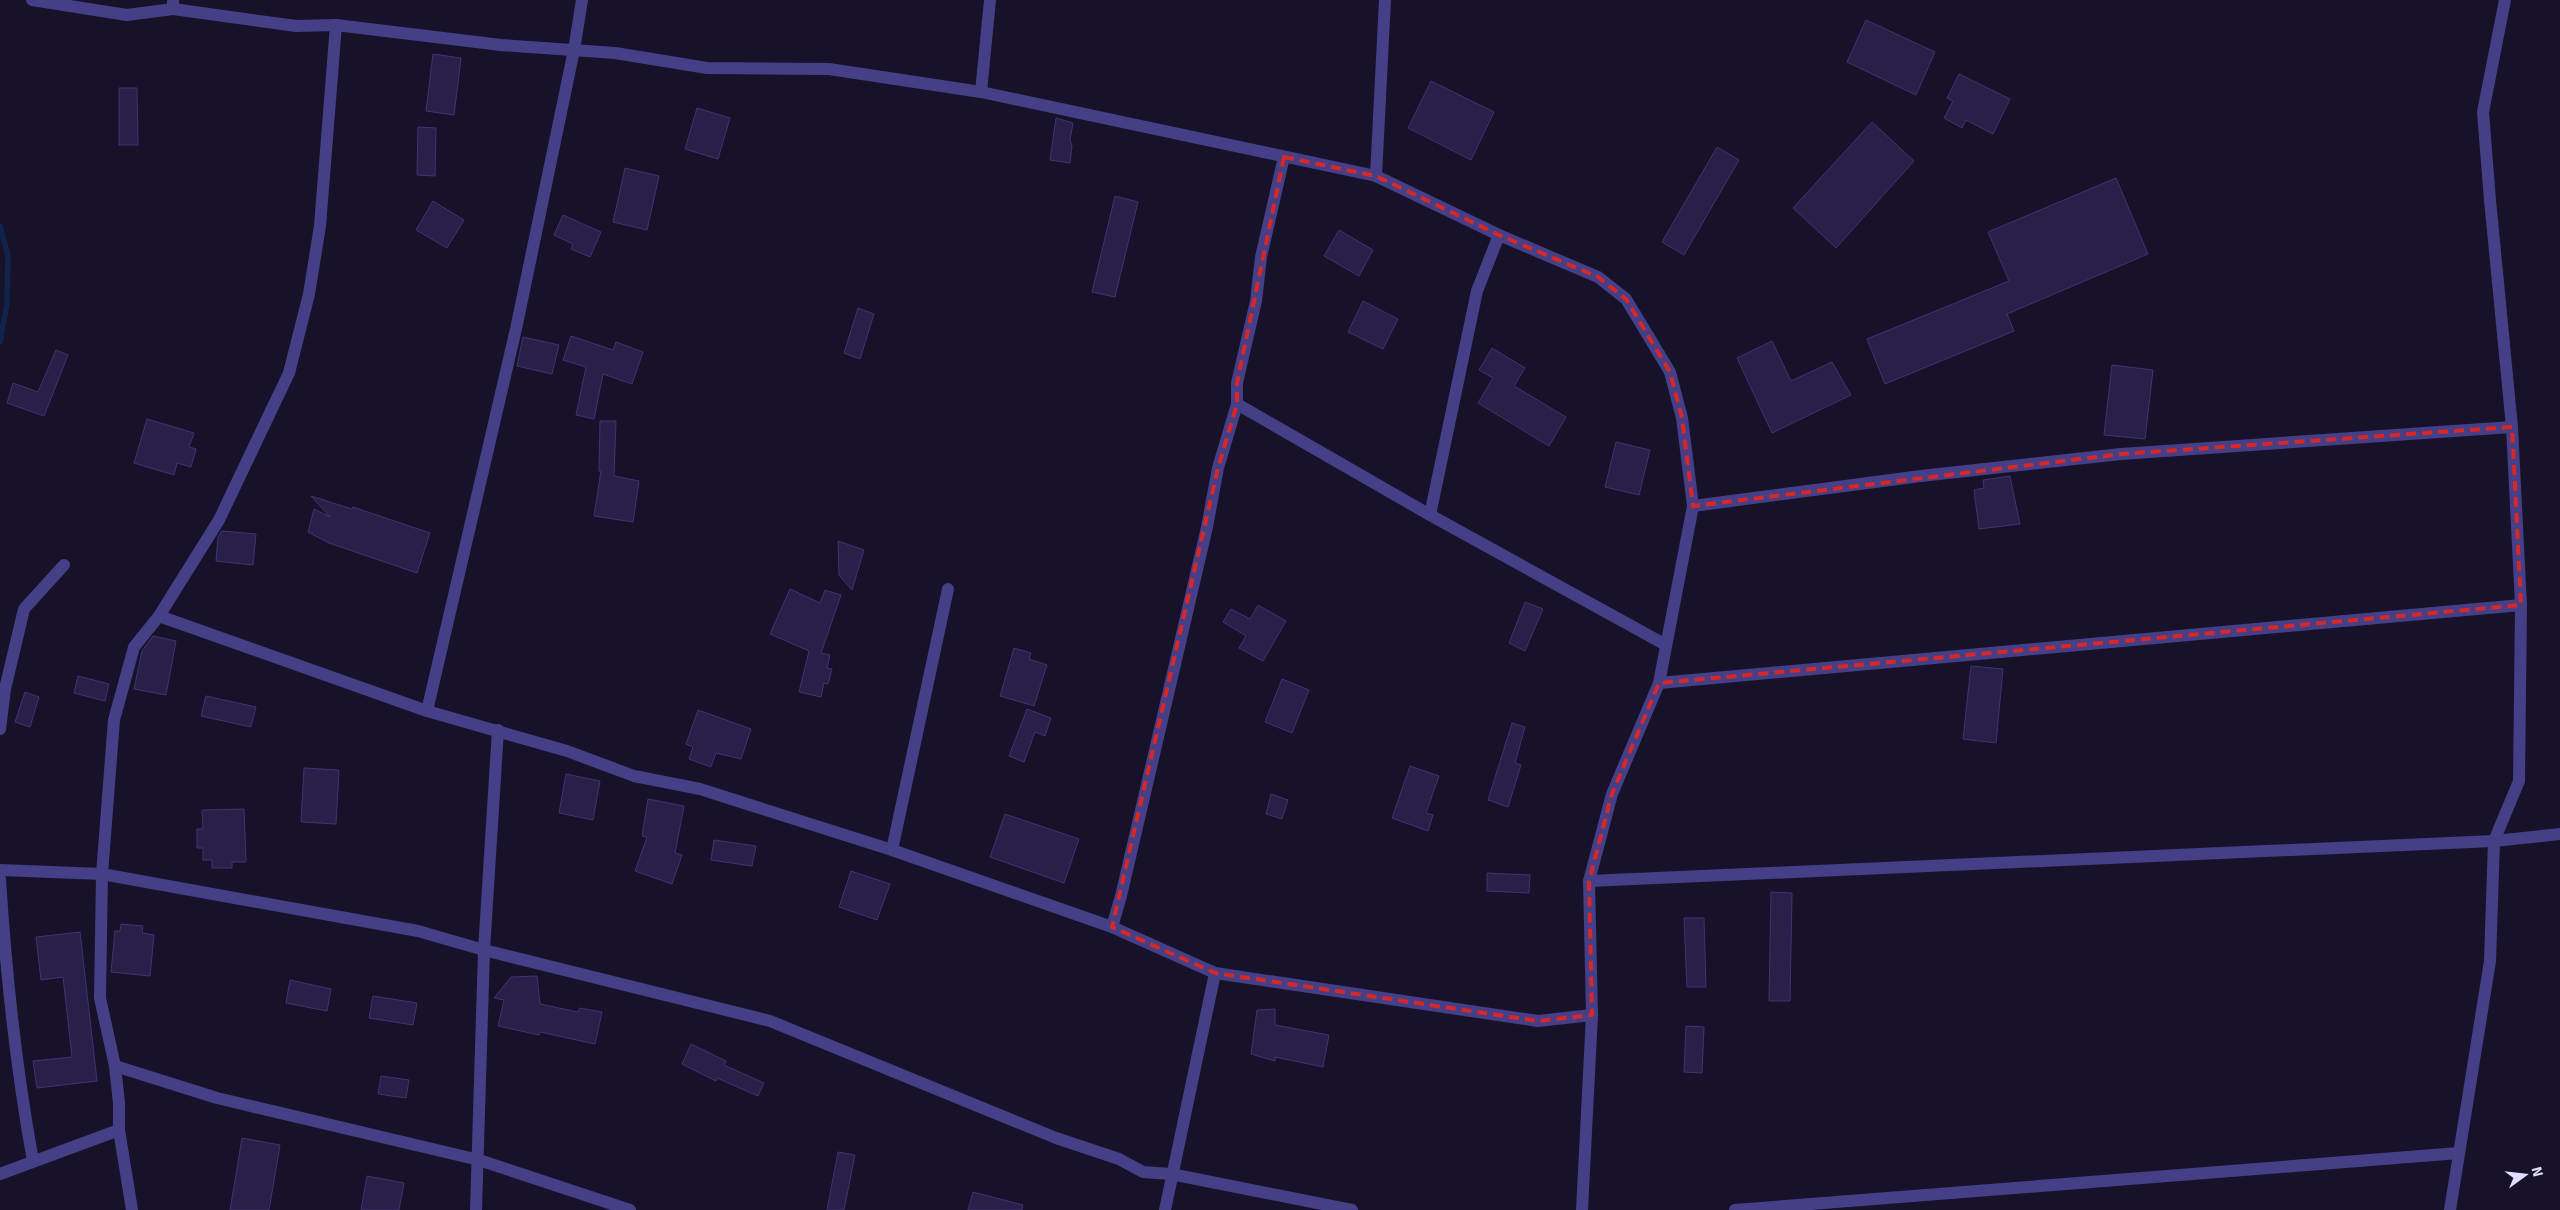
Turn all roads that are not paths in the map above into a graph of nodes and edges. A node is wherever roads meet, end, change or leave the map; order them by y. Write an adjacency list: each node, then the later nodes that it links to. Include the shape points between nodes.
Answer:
1 (32, 0): 6 (street, via 127,15)
2 (582, 0): 8 (street)
3 (990, 0): 9 (street)
4 (1385, 0): 11 (street)
5 (2505, 0): 14 (street, via 2483,112)
6 (173, 4): 7 (street, via 296,26)
7 (336, 25): 8 (street, via 501,45); 20 (street, via 320,226 309,294 289,373 219,520)
8 (574, 50): 9 (street, via 615,53 707,68 829,69); 23 (street, via 516,329)
9 (981, 92): 10 (street)
10 (1284, 157): 11 (street); 13 (street, via 1237,383)
11 (1376, 176): 12 (street)
12 (1499, 235): 15 (street, via 1598,276 1626,299 1670,372 1682,418); 16 (street, via 1478,291)
13 (1237, 404): 16 (street); 33 (street, via 1218,468 1207,527)
14 (2512, 427): 15 (street, via 2121,454); 19 (street)
15 (1693, 506): 21 (street)
16 (1430, 516): 21 (street)
17 (64, 565): 24 (street, via 24,608 5,689)
18 (948, 589): 28 (street)
19 (2520, 605): 22 (street); 27 (street, via 2519,781)
20 (160, 616): 23 (street); 30 (street, via 134,647 114,720)
21 (1666, 645): 22 (street)
22 (1659, 684): 32 (street, via 1612,794)
23 (426, 710): 25 (street)
24 (0, 729)
25 (498, 730): 28 (street, via 634,776 700,789); 34 (street)
26 (2560, 834): 27 (street)
27 (2494, 841): 32 (street); 39 (street, via 2490,960)
28 (892, 850): 33 (street)
29 (0, 870): 30 (street)
30 (102, 874): 34 (street, via 418,931); 37 (street, via 100,998)
31 (0, 879): 41 (street, via 6,975)
32 (1589, 881): 36 (street)
33 (1112, 928): 35 (street)
34 (484, 950): 40 (street); 43 (street, via 770,1021 1056,1138 1119,1159 1143,1172)
35 (1215, 973): 36 (street, via 1538,1021); 43 (street)
36 (1592, 1015): 49 (street)
37 (115, 1066): 38 (street); 40 (street, via 217,1098)
38 (119, 1130): 41 (street); 44 (street)
39 (2459, 1153): 50 (street); 51 (street)
40 (479, 1160): 45 (street); 46 (street)
41 (33, 1161): 42 (street)
42 (0, 1174)
43 (1171, 1174): 47 (street); 48 (street)
44 (135, 1208)
45 (476, 1210)
46 (630, 1210)
47 (1165, 1210)
48 (1352, 1210)
49 (1582, 1210)
50 (1735, 1210)
51 (2450, 1210)

